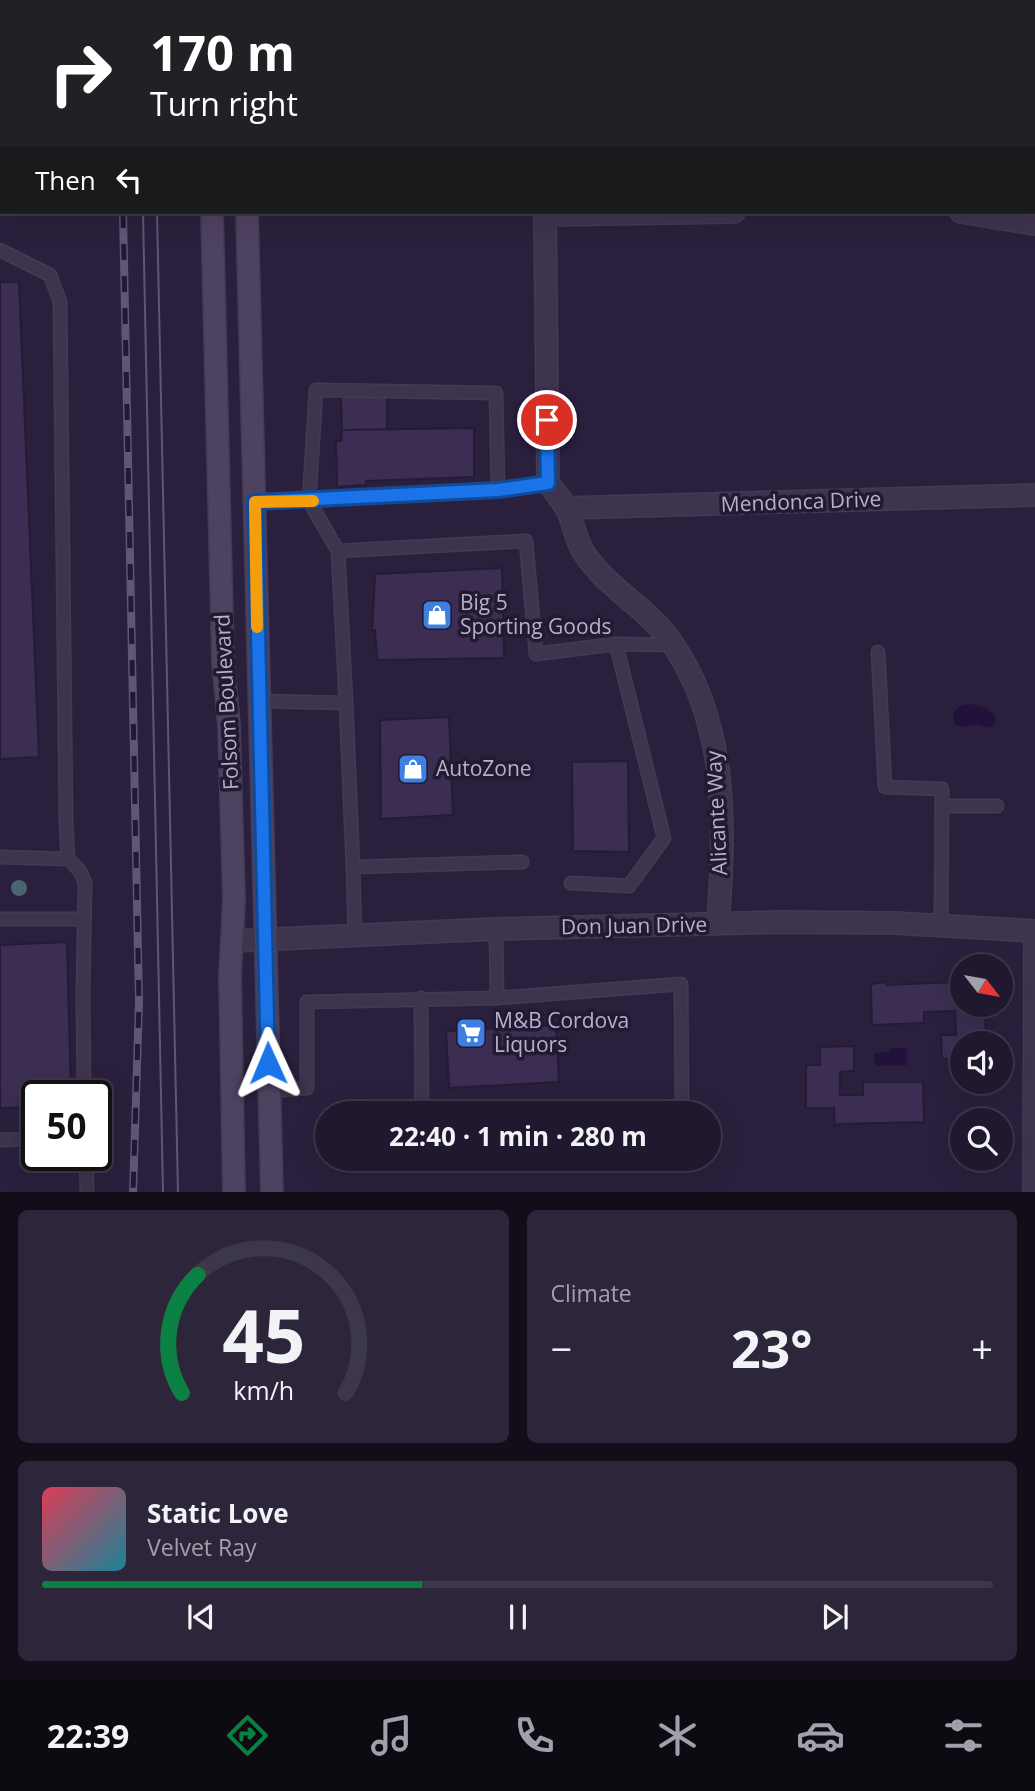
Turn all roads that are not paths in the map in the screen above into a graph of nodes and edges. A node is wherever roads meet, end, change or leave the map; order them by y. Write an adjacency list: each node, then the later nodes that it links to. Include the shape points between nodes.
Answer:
1 (212, 214): 36 (main road, Folsom Boulevard)
2 (247, 214): 13 (main road, Folsom Boulevard)
3 (545, 214): 9 (street)
4 (972, 214): 5 (street)
5 (1035, 225)
6 (0, 250): 7 (lane)
7 (14, 257): 8 (lane); 24 (lane, via 50,275 60,302)
8 (0, 260)
9 (548, 483): 10 (lane); 14 (street, Alicante Way)
10 (498, 490): 12 (lane); 12 (lane, via 496,393 316,390)
11 (1035, 495): 14 (street, Mendonca Drive)
12 (309, 501): 13 (lane); 15 (lane)
13 (255, 502): 19 (main road, Folsom Boulevard)
14 (566, 508): 17 (street, Alicante Way, via 576,538 598,571)
15 (338, 551): 16 (lane, via 526,541 536,654); 20 (lane)
16 (616, 644): 17 (lane); 27 (lane, via 664,838 629,886)
17 (673, 645): 30 (street, Alicante Way, via 710,721 718,759 722,862)
18 (878, 652): 21 (lane, via 885,787 942,789)
19 (259, 701): 20 (lane); 35 (main road, Folsom Boulevard)
20 (346, 703): 26 (lane)
21 (942, 806): 22 (lane); 31 (lane)
22 (997, 806)
23 (0, 857): 24 (lane)
24 (68, 859): 29 (lane, via 85,883)
25 (522, 862): 26 (lane)
26 (352, 867): 34 (lane)
27 (571, 883)
28 (0, 919): 29 (lane)
29 (84, 919): 39 (lane)
30 (718, 923): 31 (street, Don Juan Drive); 32 (street, Don Juan Drive)
31 (941, 926): 33 (street, Don Juan Drive)
32 (496, 929): 34 (street, Don Juan Drive); 38 (lane)
33 (1035, 931): 49 (street)
34 (355, 936): 35 (street, Don Juan Drive)
35 (265, 939): 36 (street, Don Juan Drive); 40 (main road, Folsom Boulevard)
36 (232, 941): 46 (main road, Folsom Boulevard)
37 (421, 998): 38 (lane); 40 (lane, via 306,1002 307,1088); 41 (lane)
38 (497, 998): 42 (lane, via 681,984)
39 (84, 1080)
40 (269, 1091): 48 (main road, Folsom Boulevard)
41 (422, 1101)
42 (682, 1101)
43 (21, 1139): 44 (lane)
44 (0, 1140)
45 (86, 1171): 47 (lane)
46 (236, 1191)
47 (87, 1192)
48 (272, 1192)
49 (1034, 1192)

